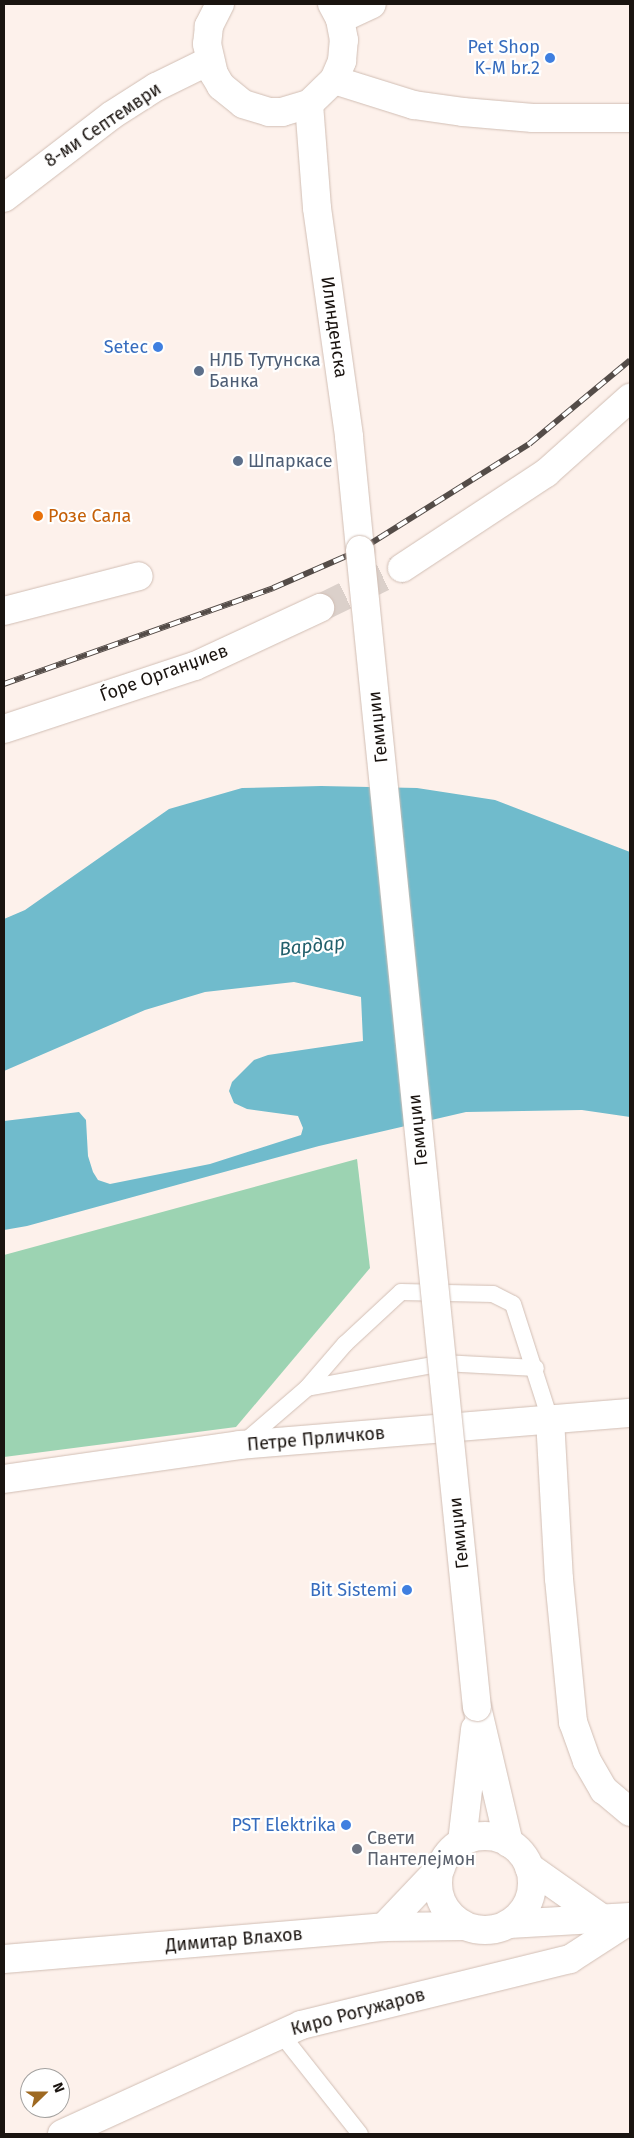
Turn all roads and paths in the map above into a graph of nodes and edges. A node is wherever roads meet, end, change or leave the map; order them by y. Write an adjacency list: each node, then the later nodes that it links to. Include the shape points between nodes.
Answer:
1 (220, 4): 4 (street, via 209,26)
2 (372, 4): 3 (street)
3 (336, 12): 5 (street, via 344,40 342,61)
4 (209, 61): 6 (street, via 222,86 242,104 282,112); 8 (street, 8-ми Септември, via 156,87 112,115)
5 (334, 80): 6 (street); 7 (street, via 414,105 463,112 533,118)
6 (309, 104): 10 (street, Илинденска, via 317,208 350,437)
7 (630, 118)
8 (4, 198)
9 (630, 398): 11 (street, via 546,473)
10 (360, 550): 22 (street, Гемиџии, bridge)
11 (402, 568)
12 (139, 576): 14 (street)
13 (320, 608): 15 (street, Ѓоре Органџиев, via 195,666)
14 (4, 611)
15 (4, 729)
16 (536, 1368): 17 (lane, via 443,1364); 17 (lane, via 513,1304 493,1294 401,1292 345,1344); 19 (lane)
17 (307, 1388): 20 (lane)
18 (630, 1413): 19 (street, Петре Прличков)
19 (550, 1419): 20 (street, Петре Прличков); 23 (street, via 559,1579 573,1722 587,1761 604,1790)
20 (240, 1445): 21 (street, Петре Прличков)
21 (4, 1479)
22 (477, 1709): 24 (street); 25 (street)
23 (630, 1812)
24 (462, 1842): 25 (street, via 477,1837 493,1837); 26 (street, via 449,1853)
25 (509, 1843): 27 (street, via 521,1853)
26 (441, 1867): 30 (street, via 438,1884 442,1901 451,1916); 31 (street)
27 (529, 1867): 28 (street); 29 (street, via 530,1899 522,1914)
28 (622, 1919): 29 (street); 33 (street, Киро Рогужаров, via 570,1959 301,2025)
29 (509, 1924): 30 (street, via 495,1930)
30 (465, 1926): 31 (street, Димитар Влахов)
31 (384, 1927): 32 (street, Димитар Влахов)
32 (4, 1959)
33 (281, 2034): 34 (street, Киро Рогужаров); 35 (lane)
34 (62, 2134)
35 (360, 2134)

